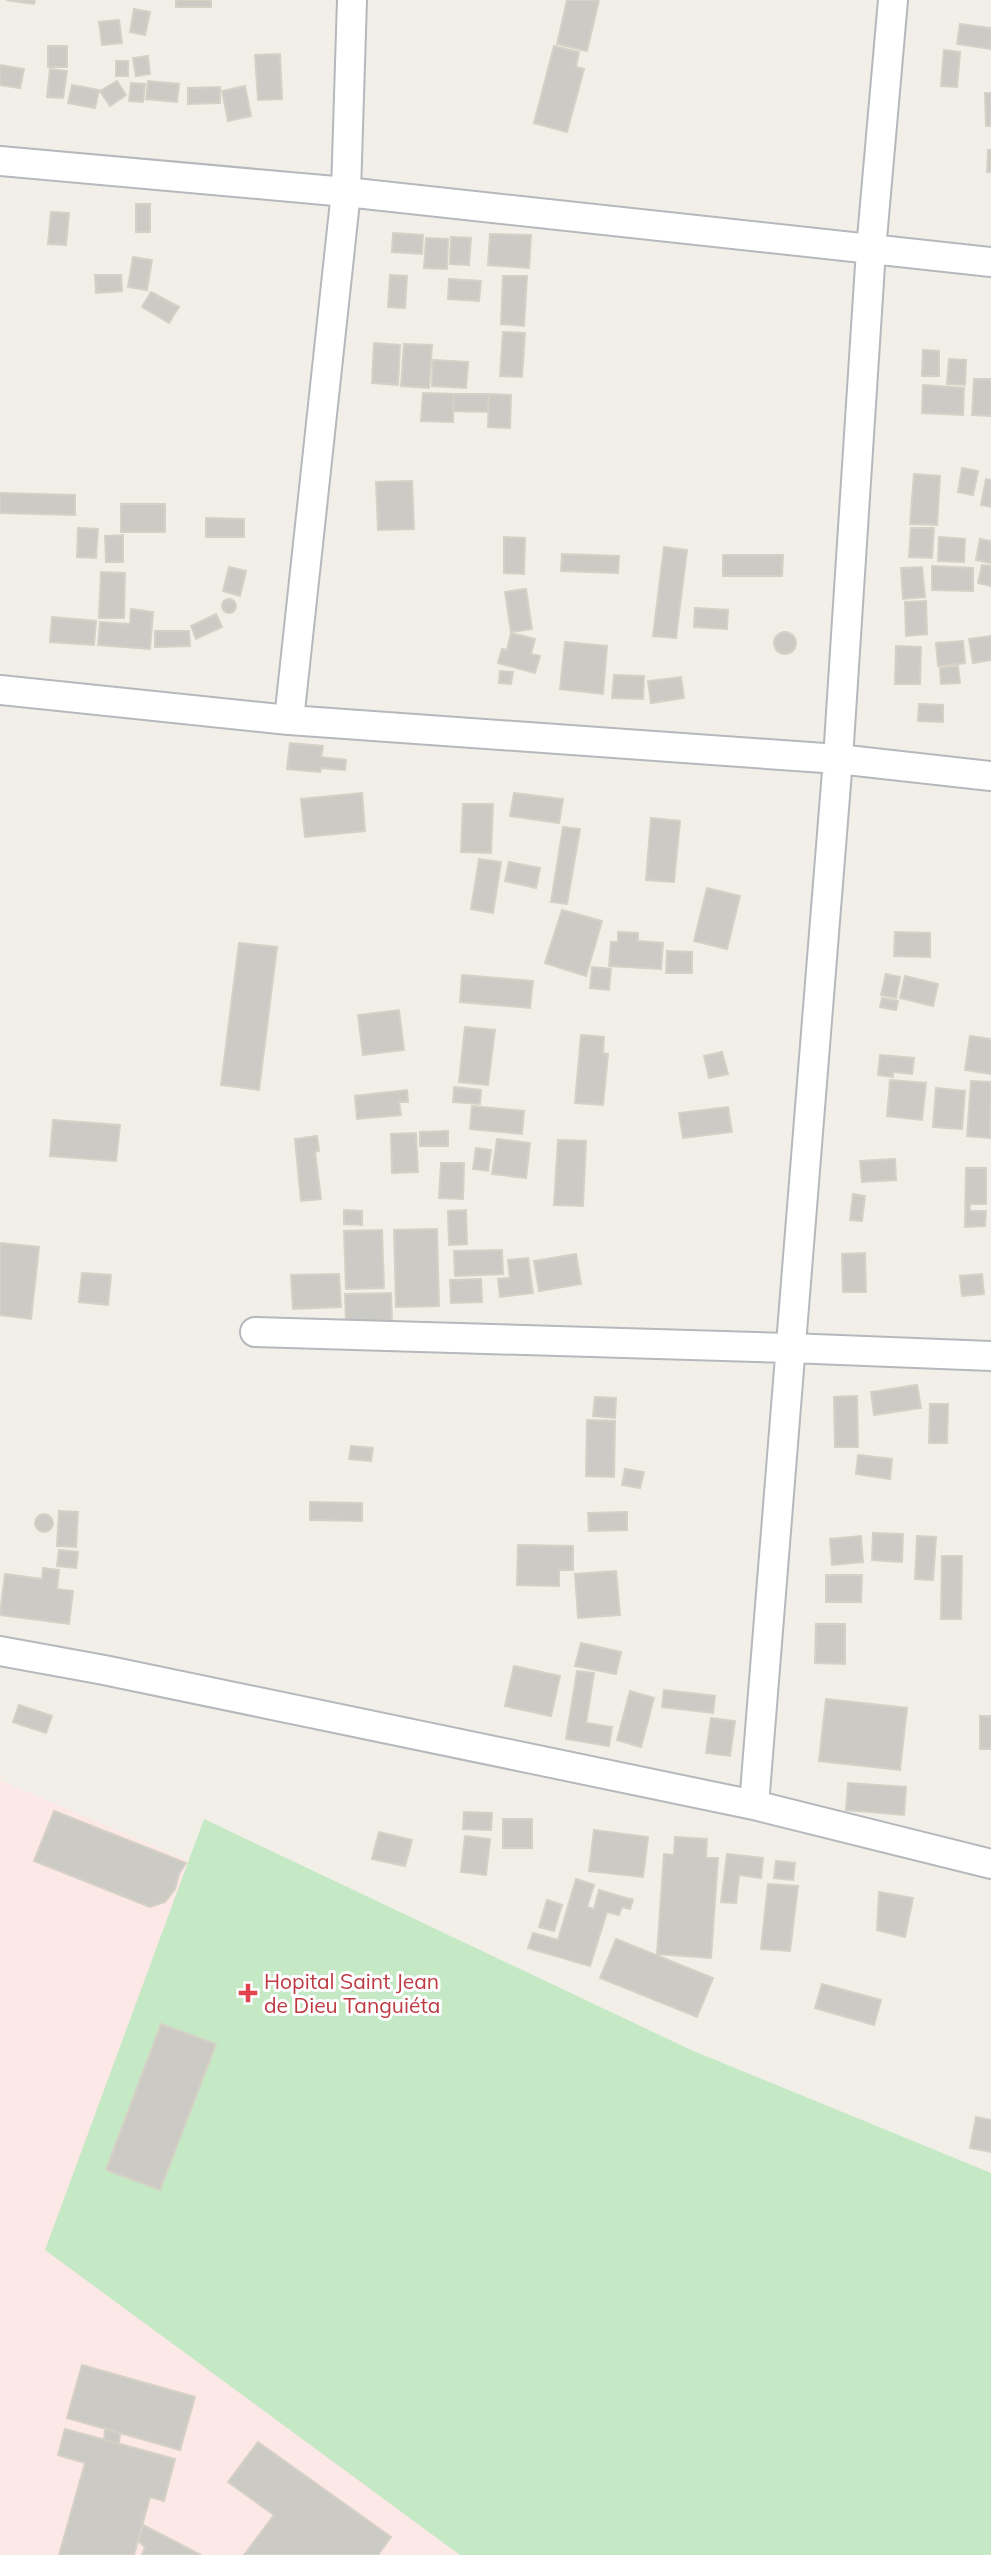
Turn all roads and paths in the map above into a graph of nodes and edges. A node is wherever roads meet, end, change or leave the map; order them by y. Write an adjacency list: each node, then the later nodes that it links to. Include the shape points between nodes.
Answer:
1 (352, 0): 4 (street)
2 (893, 0): 5 (street)
3 (0, 161): 4 (street)
4 (346, 192): 5 (street); 8 (street)
5 (871, 250): 6 (street); 9 (street)
6 (991, 262)
7 (0, 690): 8 (street)
8 (289, 720): 9 (street)
9 (838, 759): 10 (street); 12 (street)
10 (991, 776)
11 (255, 1332): 12 (street)
12 (790, 1348): 13 (street); 15 (street)
13 (991, 1356)
14 (0, 1651): 15 (street)
15 (754, 1805): 16 (street)
16 (991, 1864)

